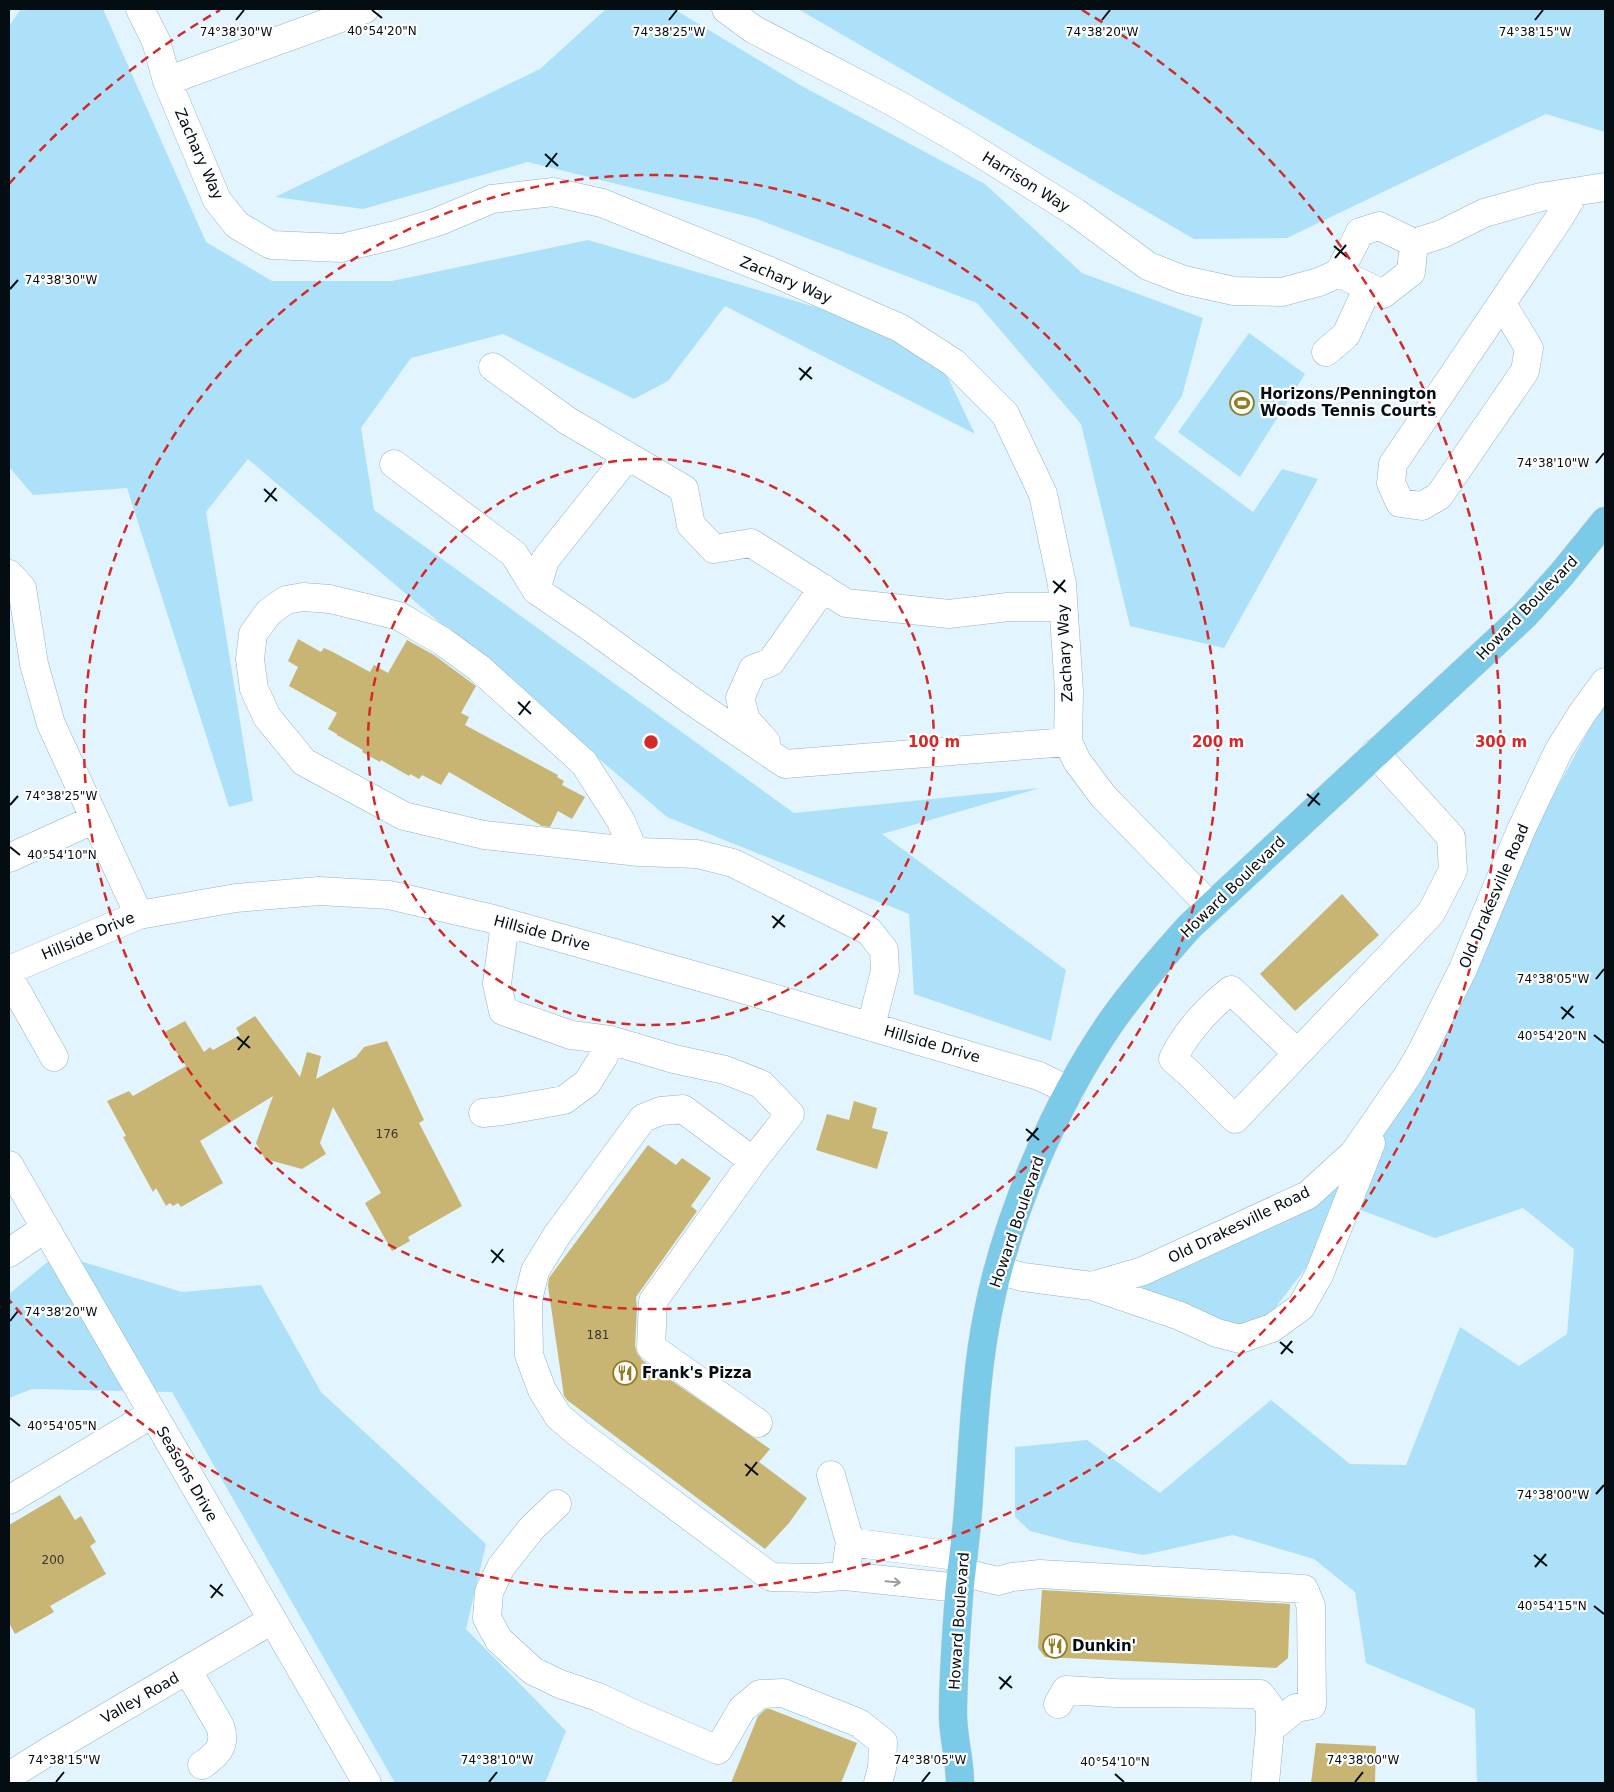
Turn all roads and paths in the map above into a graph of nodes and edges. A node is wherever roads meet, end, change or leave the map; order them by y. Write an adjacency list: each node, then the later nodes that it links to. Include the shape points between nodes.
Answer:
1 (140, 9): 4 (street, Zachary Way, via 156,41)
2 (365, 9): 4 (street)
3 (726, 9): 8 (street, Harrison Way, via 753,29 961,141 1074,212 1148,266 1184,280 1234,291 1282,292)
4 (167, 81): 19 (street, Zachary Way, via 217,200 238,225 271,245 341,248 437,222 492,199 552,192 602,203 900,328 954,363 1005,414 1042,494 1062,584)
5 (1605, 187): 6 (street)
6 (1575, 192): 7 (street, via 1541,196 1484,213 1442,234); 10 (street)
7 (1414, 243): 8 (street, via 1379,226 1360,232); 9 (street, via 1411,272 1383,294)
8 (1338, 273): 9 (street)
9 (1368, 287): 11 (street, via 1346,335)
10 (1502, 304): 10 (street, via 1393,464 1391,483 1400,503 1422,506 1439,496 1525,371 1529,348)
11 (1326, 352)
12 (492, 367): 13 (street, via 568,422)
13 (628, 456): 17 (street, via 684,489 691,525 714,550 752,543); 18 (street, via 545,560)
14 (394, 464): 18 (street, via 514,554)
15 (1605, 521): 22 (main road, Howard Boulevard, via 1524,616)
16 (9, 574): 24 (street, via 22,588 34,664 51,724)
17 (823, 588): 19 (street, via 846,603 949,614); 23 (street, via 771,662 753,669 740,698 746,720)
18 (536, 590): 23 (street)
19 (1063, 607): 21 (street, Zachary Way)
20 (1605, 682): 37 (street, Old Drakesville Road, via 1559,750 1521,830 1463,969 1422,1051)
21 (1068, 742): 23 (street); 27 (street, Zachary Way, via 1077,761 1103,796)
22 (1376, 753): 27 (main road, Howard Boulevard); 34 (street, via 1451,838 1453,870 1431,913)
23 (785, 764)
24 (95, 819): 26 (street); 28 (street)
25 (639, 852): 25 (street, via 484,834 404,816 304,762 267,717 254,689 250,659 253,634 269,612 286,600 303,597 330,599 399,616 421,628 479,668 584,763 622,821 631,845); 32 (street, via 697,854 733,863 868,932 884,950 885,971)
26 (9, 858)
27 (1210, 906): 36 (main road, Howard Boulevard, via 1145,977 1111,1023)
28 (139, 915): 29 (street, Hillside Drive, via 236,898 319,891 390,895); 30 (street, Hillside Drive)
29 (505, 923): 32 (street, Hillside Drive); 33 (street, via 497,984 503,1011 572,1036)
30 (9, 970)
31 (9, 977): 35 (street)
32 (871, 1026): 36 (street, Hillside Drive, via 1039,1076)
33 (610, 1040): 38 (street, via 587,1083 564,1100); 39 (street, via 725,1070 760,1084 790,1114)
34 (1297, 1053): 34 (street, via 1234,1119 1173,1060 1180,1044 1231,990)
35 (54, 1057)
36 (1070, 1091): 43 (main road, Howard Boulevard, via 1035,1166)
37 (1384, 1110): 44 (street, Old Drakesville Road, via 1354,1153 1308,1195 1143,1271); 44 (street, Old Drakesville Road, via 1319,1275 1301,1307 1272,1328 1240,1339)
38 (483, 1113)
39 (753, 1161): 46 (street, via 654,1301 651,1347); 52 (street, via 683,1109 660,1111 643,1118 560,1231 535,1271 528,1300 528,1355 542,1390 558,1416 771,1577)
40 (9, 1165): 41 (street, Seasons Drive)
41 (45, 1228): 42 (street); 45 (street, Seasons Drive)
42 (9, 1253)
43 (998, 1270): 44 (street, Old Drakesville Road, via 1023,1277); 51 (main road, Howard Boulevard, via 983,1345)
44 (1092, 1286)
45 (152, 1414): 48 (street); 53 (street, Seasons Drive)
46 (758, 1423)
47 (831, 1475): 50 (street)
48 (9, 1500)
49 (557, 1504): 60 (street, via 530,1529 501,1567 489,1592 487,1618 499,1640 533,1671 718,1750 742,1709 760,1694 783,1693 859,1723 883,1742)
50 (850, 1542): 51 (street); 52 (street)
51 (961, 1572): 52 (street, one-way to 51); 56 (street, via 998,1581 1040,1574 1304,1589 1311,1606 1312,1705 1296,1708); 61 (main road, Howard Boulevard, via 953,1717)
52 (844, 1576)
53 (272, 1620): 54 (street, Valley Road); 59 (street, Seasons Drive)
54 (188, 1671): 57 (street, via 222,1735 218,1753); 58 (street, Valley Road)
55 (1058, 1704): 56 (street, via 1066,1690 1260,1694 1270,1707)
56 (1270, 1729): 62 (street)
57 (202, 1765)
58 (9, 1776)
59 (367, 1783)
60 (878, 1783)
61 (960, 1783)
62 (1265, 1783)

